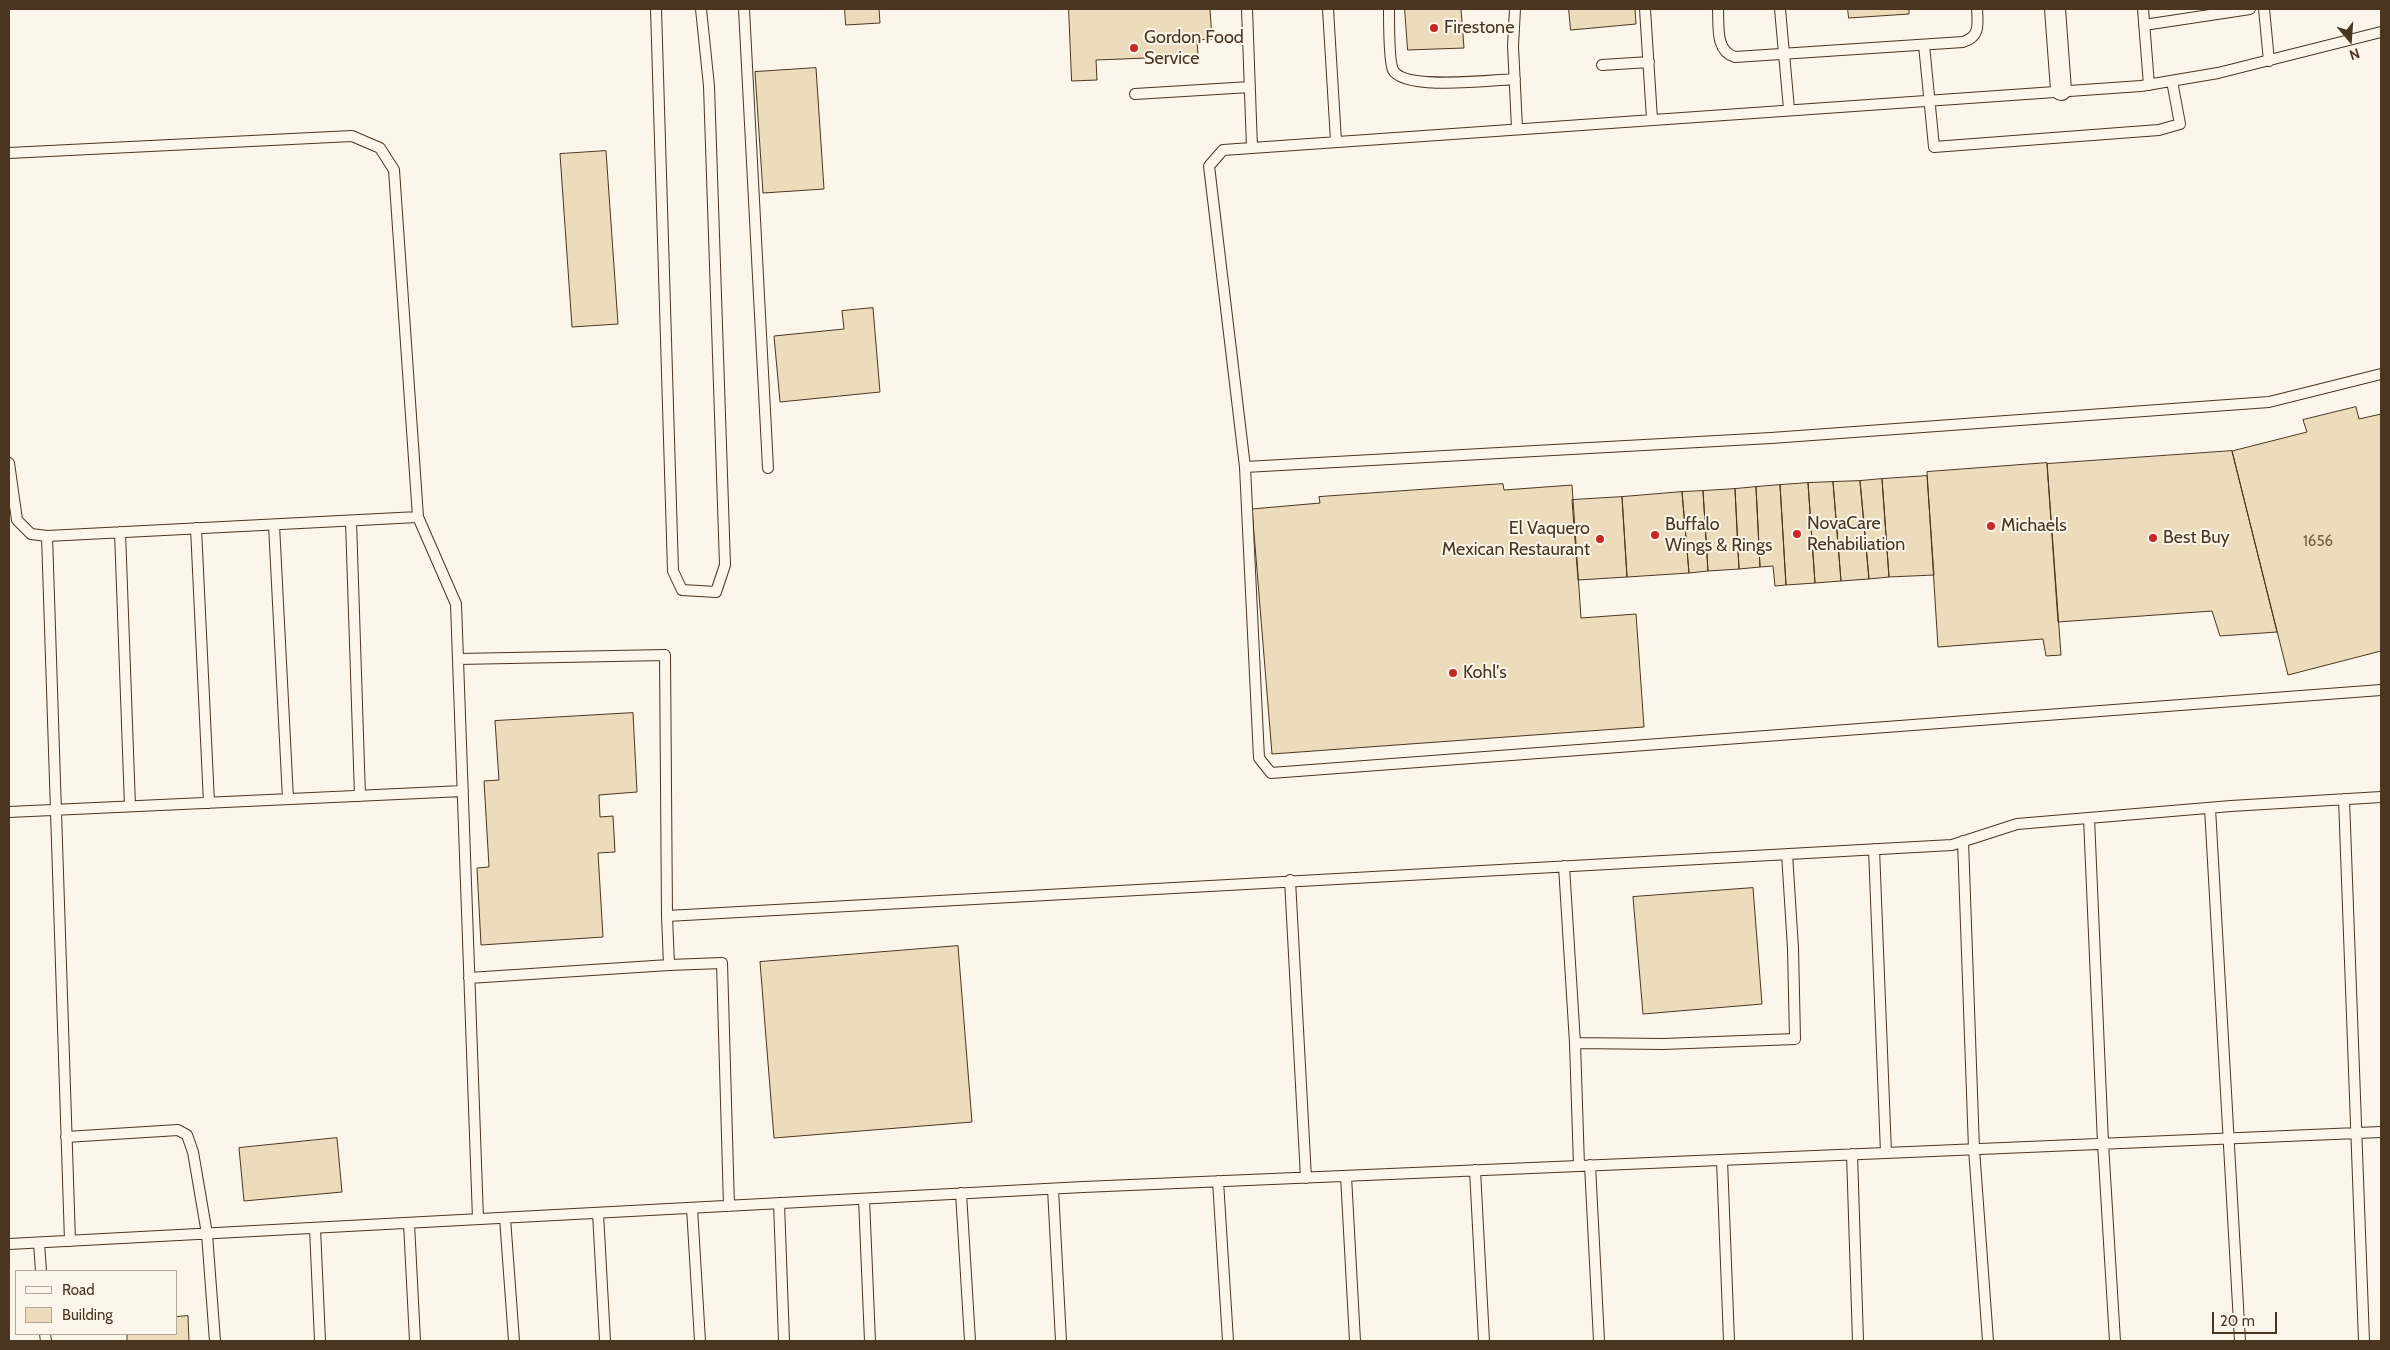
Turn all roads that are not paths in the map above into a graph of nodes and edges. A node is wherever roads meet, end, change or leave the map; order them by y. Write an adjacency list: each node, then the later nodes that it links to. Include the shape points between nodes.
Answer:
1 (656, 9): 2 (lane, via 673,571 682,590 716,592 725,565 709,86)
2 (701, 9)
3 (744, 9): 39 (lane)
4 (1247, 9): 26 (lane)
5 (1328, 9): 33 (lane)
6 (1389, 9): 23 (lane, via 1392,69 1400,78 1418,82)
7 (1515, 9): 23 (lane)
8 (1645, 9): 21 (lane)
9 (1718, 9): 19 (lane, via 1720,43 1728,55)
10 (1780, 9): 19 (lane)
11 (1977, 9): 18 (lane, via 1978,28 1970,40)
12 (2055, 9): 27 (street)
13 (2143, 9): 16 (lane)
14 (2250, 9): 16 (lane)
15 (2264, 9): 20 (lane)
16 (2144, 25): 25 (lane)
17 (2381, 32): 20 (lane)
18 (1924, 45): 19 (lane); 29 (lane)
19 (1782, 54): 30 (lane)
20 (2269, 61): 24 (lane)
21 (1649, 62): 22 (lane); 31 (lane)
22 (1602, 65)
23 (1515, 79): 32 (lane)
24 (2172, 82): 25 (lane); 29 (lane, via 2180,124 2159,130 1934,147)
25 (2149, 85): 27 (lane)
26 (1250, 87): 28 (lane); 34 (lane)
27 (2061, 90): 29 (lane)
28 (1135, 94)
29 (1929, 100): 30 (lane)
30 (1789, 109): 31 (lane)
31 (1652, 119): 32 (lane)
32 (1517, 128): 33 (lane)
33 (1336, 141): 34 (lane)
34 (1252, 148): 38 (lane, via 1223,150 1209,166)
35 (9, 153): 40 (lane, via 352,136 380,148 394,170)
36 (2381, 374): 38 (lane, via 2269,402 1771,438)
37 (9, 463): 45 (lane, via 17,520 31,534)
38 (1245, 467): 47 (lane, via 1259,758 1272,773)
39 (768, 468)
40 (418, 517): 41 (lane); 46 (lane, via 456,604)
41 (351, 521): 42 (lane); 49 (lane)
42 (274, 525): 43 (lane); 51 (lane)
43 (196, 528): 44 (lane); 53 (lane)
44 (120, 532): 45 (lane); 54 (lane)
45 (47, 536): 56 (lane)
46 (458, 659): 48 (lane); 64 (lane, via 665,655)
47 (2381, 690)
48 (463, 791): 49 (lane); 66 (lane)
49 (360, 796): 51 (lane)
50 (2381, 797): 52 (lane)
51 (288, 799): 53 (lane)
52 (2344, 799): 55 (lane); 69 (lane)
53 (209, 803): 54 (lane)
54 (130, 806): 56 (lane)
55 (2210, 808): 58 (lane); 71 (lane)
56 (55, 809): 57 (lane); 70 (lane)
57 (9, 812)
58 (2089, 818): 59 (lane, via 2017,824); 72 (lane)
59 (1963, 841): 60 (lane, via 1952,845); 73 (lane)
60 (1874, 849): 61 (lane); 74 (lane)
61 (1787, 854): 62 (lane); 67 (lane, via 1796,1038 1663,1044)
62 (1564, 866): 63 (lane); 67 (lane)
63 (1290, 880): 64 (lane); 80 (lane)
64 (667, 916): 65 (lane)
65 (669, 966): 66 (lane); 86 (lane, via 722,963)
66 (469, 978): 90 (lane)
67 (1575, 1043): 77 (lane)
68 (2381, 1132): 69 (lane)
69 (2355, 1133): 71 (lane); 117 (lane)
70 (66, 1137): 93 (lane, via 178,1130 187,1135 193,1152); 94 (lane)
71 (2229, 1138): 72 (lane); 116 (lane)
72 (2103, 1143): 73 (lane); 115 (lane)
73 (1974, 1149): 74 (lane); 114 (lane)
74 (1886, 1153): 75 (lane)
75 (1852, 1154): 76 (lane); 113 (lane)
76 (1722, 1160): 77 (lane); 112 (lane)
77 (1585, 1166): 78 (lane); 111 (lane)
78 (1475, 1170): 79 (lane); 110 (lane)
79 (1346, 1176): 80 (lane); 109 (lane)
80 (1306, 1178): 81 (lane)
81 (1218, 1181): 82 (lane); 108 (lane)
82 (1053, 1189): 83 (lane); 107 (lane)
83 (961, 1193): 84 (lane); 106 (lane)
84 (864, 1199): 85 (lane); 105 (lane)
85 (779, 1203): 86 (lane); 104 (lane)
86 (729, 1206): 87 (lane)
87 (692, 1208): 88 (lane); 103 (lane)
88 (598, 1213): 89 (lane); 102 (lane)
89 (505, 1218): 90 (lane); 101 (lane)
90 (478, 1219): 91 (lane)
91 (409, 1223): 92 (lane); 100 (lane)
92 (315, 1228): 93 (lane); 99 (lane)
93 (207, 1234): 94 (lane); 98 (lane)
94 (70, 1241): 95 (lane)
95 (39, 1243): 96 (lane); 97 (lane)
96 (9, 1244)
97 (41, 1270)
98 (215, 1341)
99 (320, 1341)
100 (415, 1341)
101 (514, 1341)
102 (605, 1341)
103 (700, 1341)
104 (784, 1341)
105 (870, 1341)
106 (970, 1341)
107 (1061, 1341)
108 (1228, 1341)
109 (1355, 1341)
110 (1484, 1341)
111 (1599, 1341)
112 (1729, 1341)
113 (1858, 1341)
114 (1988, 1341)
115 (2115, 1341)
116 (2240, 1341)
117 (2364, 1341)

